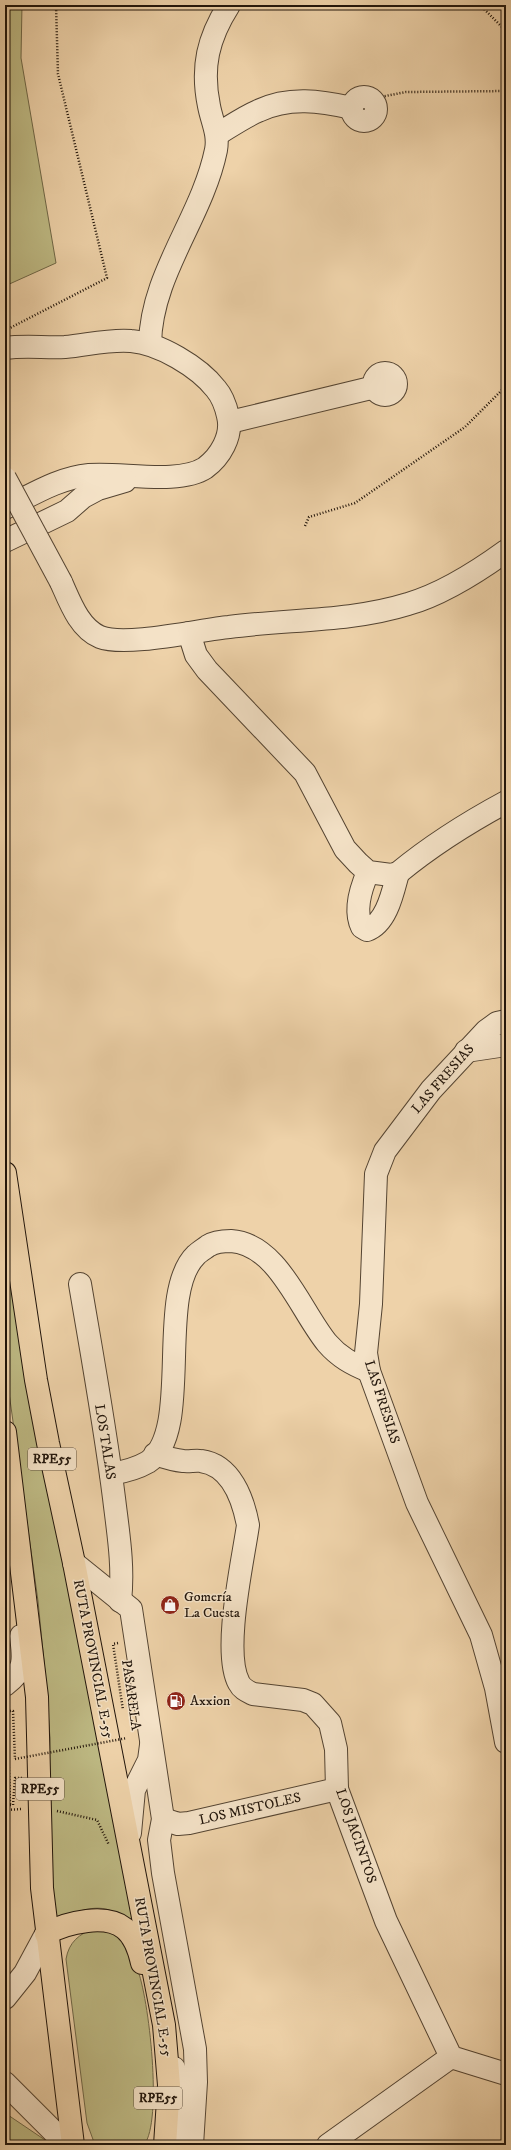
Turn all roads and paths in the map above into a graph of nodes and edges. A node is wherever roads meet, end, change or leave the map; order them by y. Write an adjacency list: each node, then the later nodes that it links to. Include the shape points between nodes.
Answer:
1 (56, 5): 8 (path, via 58,74 107,278)
2 (229, 5): 7 (street, via 210,40 207,66 209,107)
3 (480, 5): 4 (path)
4 (506, 31)
5 (506, 91): 6 (path, via 406,92)
6 (361, 103): 7 (street, via 286,102 259,110)
7 (218, 134): 9 (street, via 212,168 200,202 168,270 153,310)
8 (5, 330)
9 (150, 344): 10 (street, via 131,341); 13 (street, via 187,363 205,377 217,390)
10 (5, 348)
11 (506, 386): 19 (path, via 459,431 355,503 309,517)
12 (375, 388): 13 (street)
13 (230, 422): 14 (street, via 222,450 214,461 203,469 190,474 166,477)
14 (143, 476): 16 (street, via 88,475); 18 (street, via 98,489 83,497)
15 (5, 478): 22 (street, bridge, via 79,619 100,637 130,641)
16 (58, 482): 17 (street); 18 (street, via 66,485 71,491 73,500)
17 (5, 508)
18 (67, 511): 20 (street)
19 (305, 526)
20 (5, 541)
21 (506, 551): 22 (street, via 438,593 409,604 346,618 231,626)
22 (189, 632): 24 (street, via 196,655 207,670 305,774 345,849)
23 (506, 802): 25 (street, via 446,836)
24 (368, 872): 25 (street, via 391,875); 25 (street, via 363,883 358,915 362,928 367,930 373,928 384,914)
25 (398, 873)
26 (506, 1021): 28 (street, LAS FRESIAS, via 497,1023 486,1031)
27 (506, 1045): 28 (street)
28 (466, 1051): 31 (street, LAS FRESIAS, via 411,1114 379,1162 376,1174 371,1304 366,1353)
29 (5, 1173): 36 (main road, RUTA PROVINCIAL E-55 / RPE55, via 36,1380)
30 (80, 1284): 34 (street, LOS TALAS)
31 (369, 1371): 33 (street, via 342,1358 327,1343 278,1269 264,1254 242,1242 211,1244 195,1255 182,1281 175,1333 170,1412 163,1441); 43 (street, LAS FRESIAS, via 417,1503 481,1635 496,1688)
32 (5, 1432): 35 (main road, RPE55)
33 (155, 1454): 34 (street, via 148,1461 129,1470); 45 (street, LOS JACINTOS, via 215,1465 226,1473 237,1490 245,1506 248,1525 232,1636 239,1682 246,1691 253,1694 303,1700 313,1704 324,1715 334,1734)
34 (111, 1474): 37 (street, LOS TALAS, via 121,1564)
35 (14, 1494): 39 (street, RPE55, via 8,1537 24,1656 21,1671); 48 (main road, RPE55, via 37,1697)
36 (74, 1563): 37 (street); 51 (main road, RUTA PROVINCIAL E-55 / RPE55)
37 (120, 1601): 42 (street, via 131,1608)
38 (120, 1650): 40 (path, PASARELA, via 119,1642 113,1644)
39 (9, 1682)
40 (124, 1714)
41 (126, 1730): 47 (path, PASARELA, bridge, via 127,1738 14,1759 13,1711 7,1711)
42 (152, 1740): 50 (street); 51 (street, via 149,1760 134,1790)
43 (506, 1742)
44 (22, 1778): 47 (path, via 15,1778 14,1805)
45 (337, 1789): 50 (street, LOS MISTOLES, via 189,1823 178,1824); 58 (street, LOS JACINTOS, via 386,1921)
46 (5, 1806): 47 (path)
47 (10, 1806)
48 (40, 1808): 49 (path); 51 (path, via 97,1820); 53 (main road, RPE55)
49 (5, 1810)
50 (163, 1819): 68 (street, via 159,1840 163,1873 195,2049 196,2082)
51 (120, 1852): 55 (main road, RUTA PROVINCIAL E-55 / RPE55)
52 (86, 1921): 53 (main road, RPE55, via 64,1925); 55 (main road, RPE55, via 111,1921 127,1930 136,1944 144,1977); 56 (main road, RPE55, via 67,1935 62,1946 60,1954 64,1987)
53 (46, 1934): 54 (street, via 25,1973); 56 (main road, RPE55)
54 (5, 1998)
55 (160, 1999): 57 (main road, RUTA PROVINCIAL E-55 / RPE55)
56 (57, 2013): 59 (main road, RPE55)
57 (168, 2053): 65 (main road, RPE55, via 158,2083 157,2124); 66 (main road, RUTA PROVINCIAL E-55 / RPE55, via 169,2085); 67 (street, via 180,2082)
58 (451, 2057): 60 (street); 69 (street)
59 (65, 2066): 63 (main road, RPE55); 64 (main road, RPE55, via 77,2091)
60 (506, 2074)
61 (5, 2083): 62 (street)
62 (67, 2145)
63 (73, 2145)
64 (88, 2145)
65 (153, 2145)
66 (164, 2145)
67 (181, 2145)
68 (192, 2145)
69 (328, 2145)

